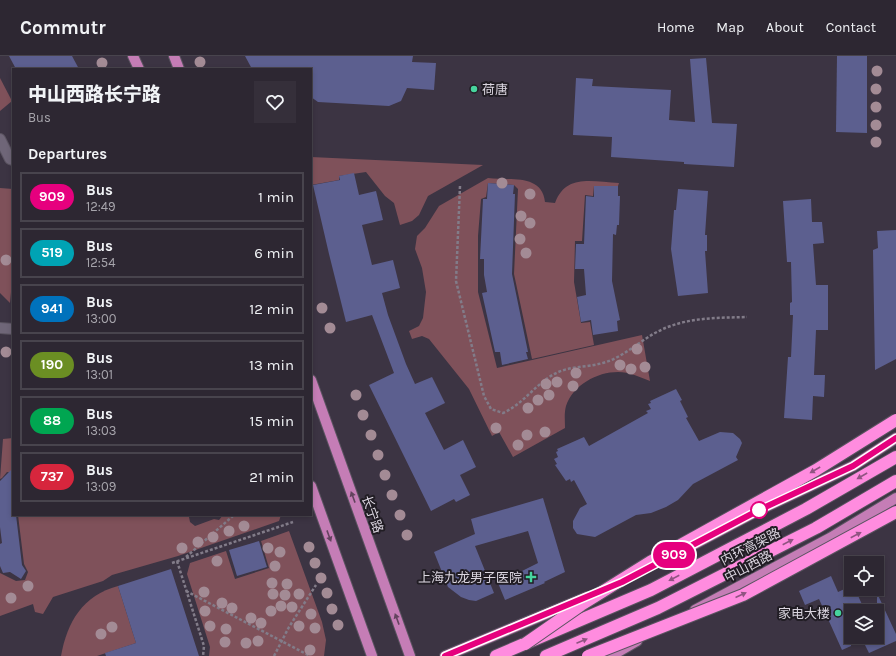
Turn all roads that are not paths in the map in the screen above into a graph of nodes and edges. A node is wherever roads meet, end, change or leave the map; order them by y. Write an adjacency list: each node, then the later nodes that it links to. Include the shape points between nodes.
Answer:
1 (133, 56): 3 (main road)
2 (174, 56): 4 (main road)
3 (139, 68)
4 (179, 68)
5 (0, 139): 6 (street)
6 (12, 160)
7 (0, 328): 8 (street)
8 (12, 329)
9 (312, 383): 19 (main road, 长宁路, one-way to 9)
10 (896, 420): 17 (highway, one-way to 17, bridge, via 816,470 650,562)
11 (896, 438): 20 (main road, via 853,466 759,510 622,582)
12 (896, 457): 17 (highway, 内环高架路, one-way to 17, bridge, via 806,509 651,590)
13 (896, 481): 22 (highway, 内环高架路, one-way to 13, via 658,608 816,528)
14 (312, 489): 18 (main road, one-way to 18)
15 (896, 498): 24 (main road, 中山西路, via 830,538 731,589)
16 (896, 512): 23 (highway, one-way to 16, bridge, via 744,595)
17 (525, 644): 21 (highway, 内环高架路)
18 (372, 656)
19 (410, 656)
20 (445, 656)
21 (496, 656)
22 (546, 656)
23 (588, 656)
24 (611, 656)

